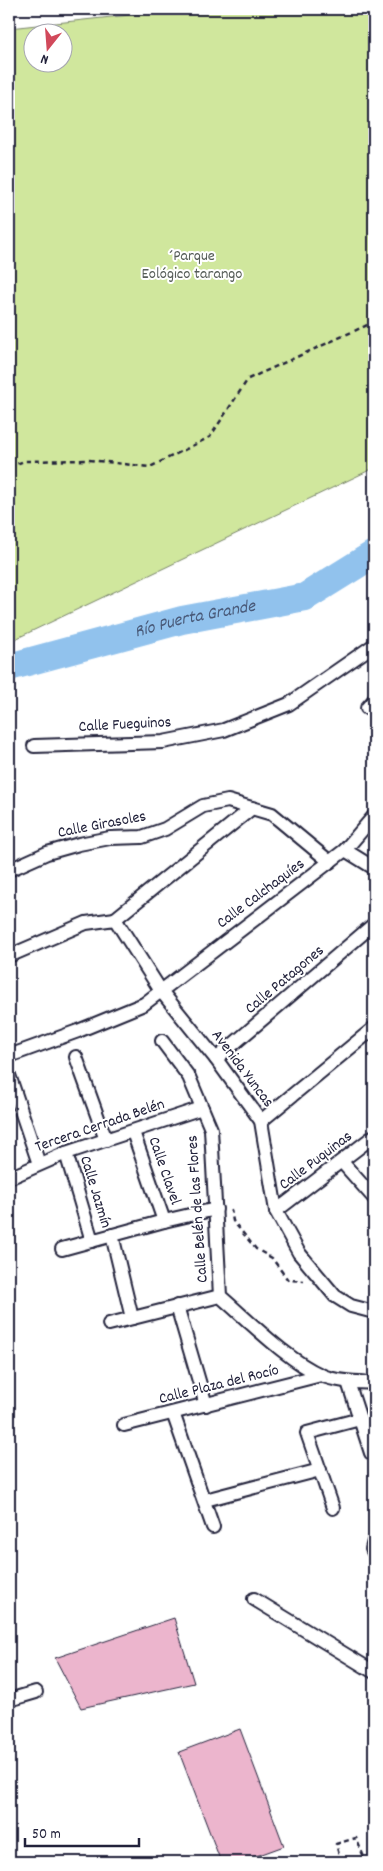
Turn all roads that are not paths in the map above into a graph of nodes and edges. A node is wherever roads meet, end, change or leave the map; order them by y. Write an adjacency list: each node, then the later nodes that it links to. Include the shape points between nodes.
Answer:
1 (374, 645): 2 (street, Calle Fueguinos, via 289,704 224,730 163,742)
2 (34, 746)
3 (252, 808): 6 (street, Calle Girasoles, via 272,814); 8 (street, Calle Girasoles, via 228,801 203,806 165,829 46,853); 9 (street)
4 (374, 816): 5 (street, Calle Calchaquíes)
5 (345, 850): 6 (street, Calle Calchaquíes); 7 (street)
6 (330, 862): 12 (street, Calle Calchaquíes)
7 (374, 868)
8 (9, 870)
9 (115, 919): 11 (street, via 86,923); 12 (street, Avenida Yuncas)
10 (374, 924): 17 (street, Calle Patagones)
11 (9, 956)
12 (161, 991): 15 (street, Calle Calchaquíes, via 144,1004); 17 (street, Avenida Yuncas)
13 (374, 1028): 20 (street)
14 (162, 1040): 19 (street, Calle Belén de las Flores, via 189,1077)
15 (9, 1056)
16 (76, 1057): 23 (street)
17 (216, 1059): 20 (street, Avenida Yuncas)
18 (9, 1075): 26 (street)
19 (202, 1108): 21 (street, Tercera Cerrada Belén); 30 (street, Calle Belén de las Flores, via 210,1129)
20 (261, 1121): 29 (street, Avenida Yuncas)
21 (133, 1132): 23 (street, Tercera Cerrada Belén); 31 (street, Calle Clavel)
22 (374, 1136): 25 (street, Calle Puquinas)
23 (106, 1140): 24 (street, Tercera Cerrada Belén)
24 (66, 1153): 26 (street, Tercera Cerrada Belén); 33 (street, Calle Jazmín)
25 (342, 1162): 28 (street); 29 (street, Calle Puquinas)
26 (39, 1164): 27 (street, Tercera Cerrada Belén)
27 (9, 1178)
28 (374, 1198)
29 (276, 1211): 37 (street, Avenida Yuncas, via 299,1253 335,1296 351,1306)
30 (217, 1213): 31 (street); 35 (street, Calle Belén de las Flores)
31 (164, 1220): 32 (street)
32 (112, 1235): 33 (street); 38 (street)
33 (92, 1240): 34 (street)
34 (62, 1249)
35 (220, 1296): 36 (street); 40 (street, Calle Belén de las Flores, via 292,1357)
36 (176, 1306): 38 (street); 43 (street)
37 (373, 1310)
38 (132, 1318): 39 (street)
39 (109, 1324)
40 (321, 1375): 41 (street, Calle Belén de las Flores); 43 (street, Calle Plaza del Rocío)
41 (348, 1382): 42 (street, Calle Belén de las Flores); 45 (street)
42 (374, 1383)
43 (206, 1405): 44 (street, Calle Plaza del Rocío)
44 (173, 1413): 46 (street, Calle Plaza del Rocío); 49 (street)
45 (360, 1420): 47 (street, via 371,1453); 48 (street, via 307,1433)
46 (124, 1425)
47 (374, 1452)
48 (320, 1470): 49 (street); 50 (street)
49 (205, 1500): 51 (street)
50 (333, 1508)
51 (213, 1527)
52 (374, 1541): 53 (street)
53 (374, 1553)
54 (254, 1599): 55 (street)
55 (374, 1672)
56 (36, 1692): 57 (street)
57 (9, 1700)

